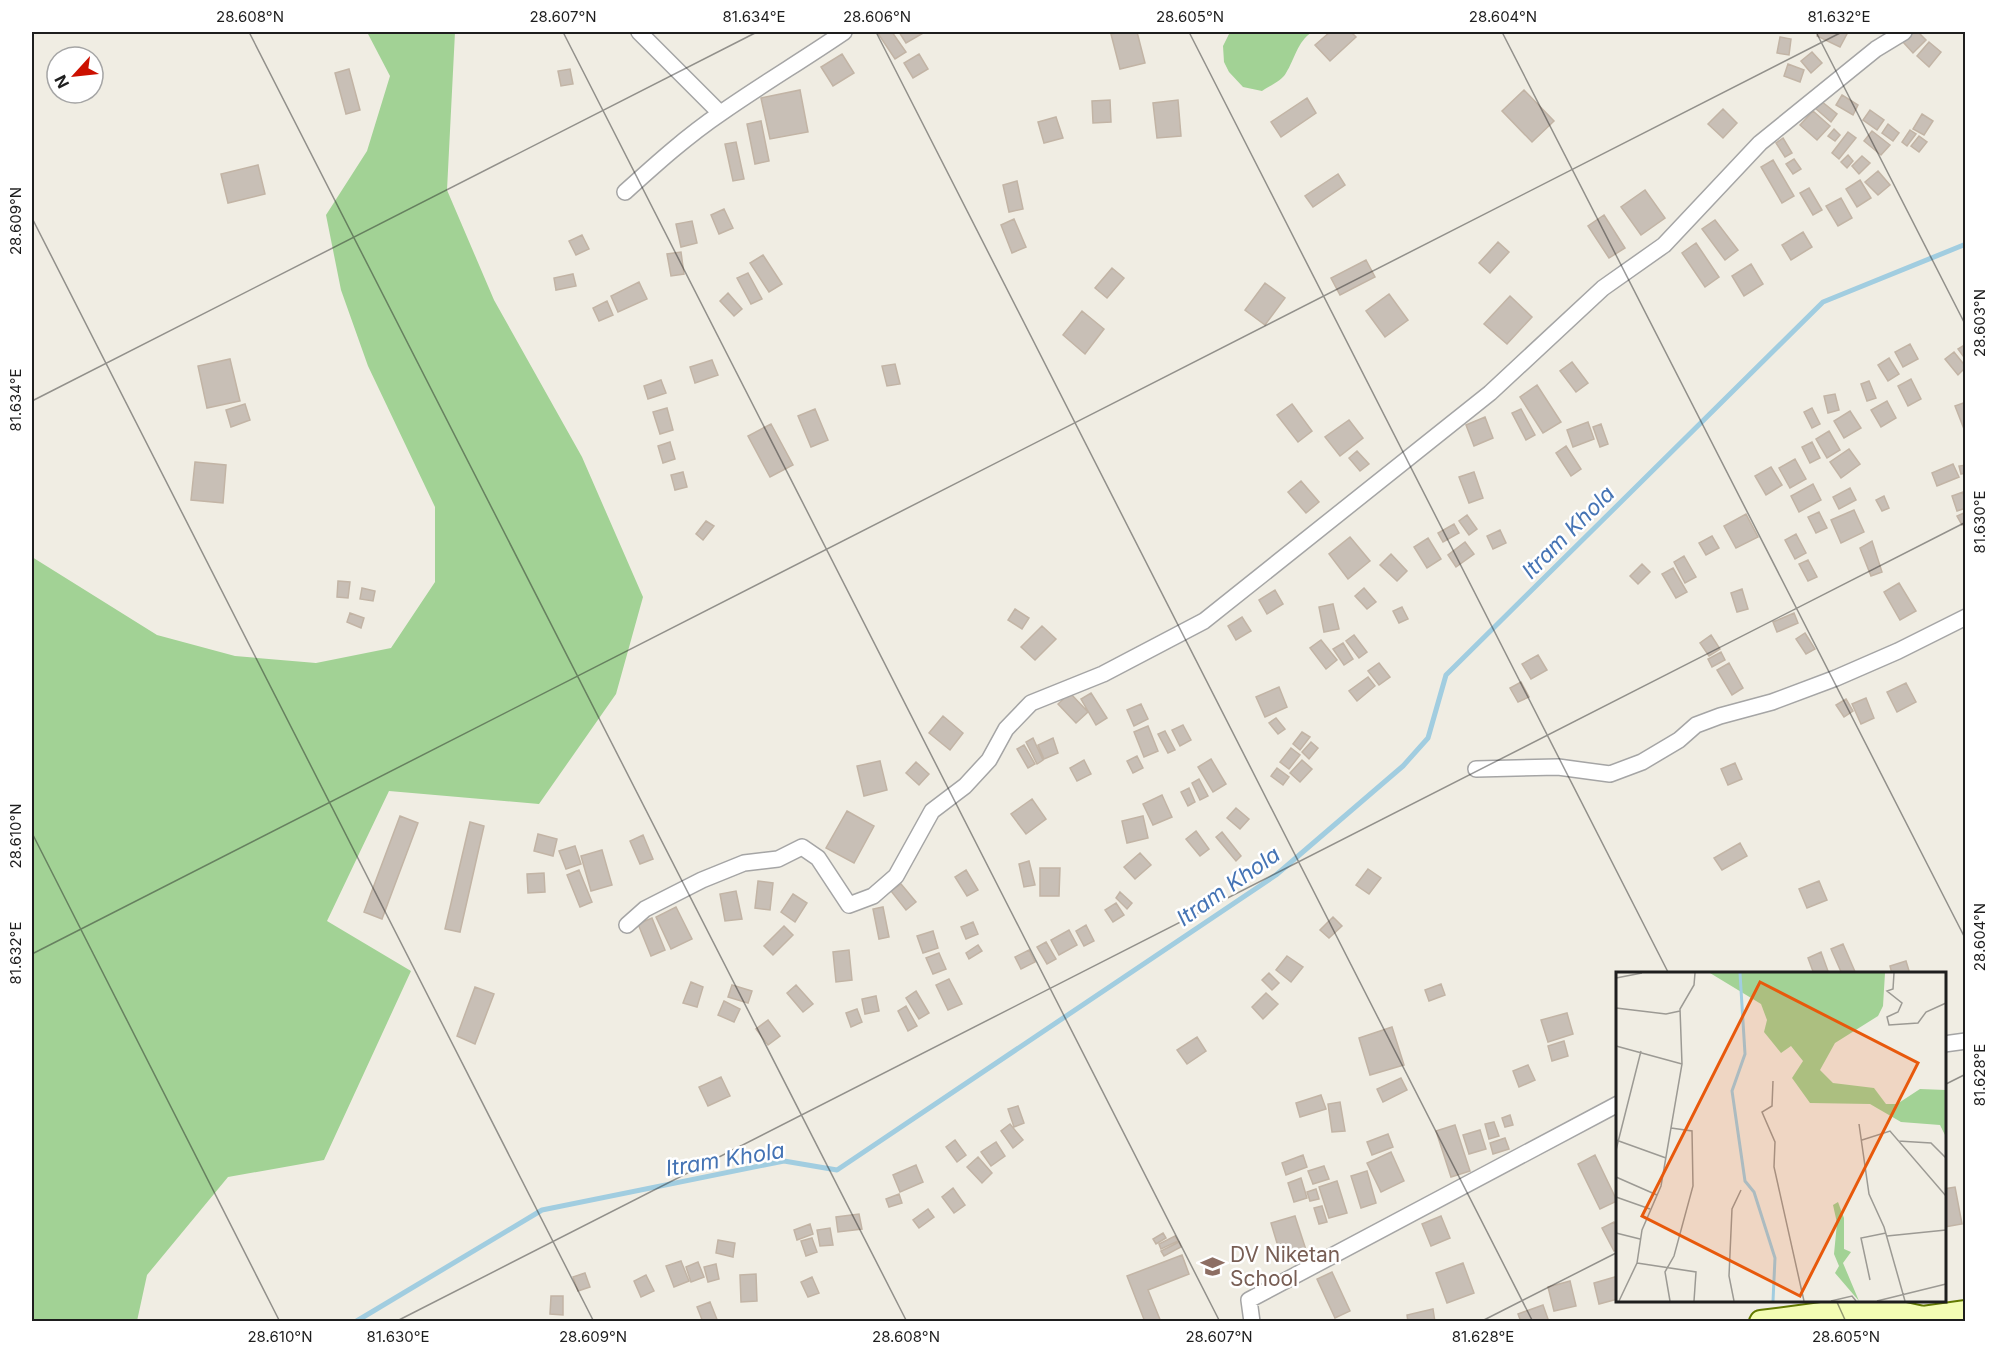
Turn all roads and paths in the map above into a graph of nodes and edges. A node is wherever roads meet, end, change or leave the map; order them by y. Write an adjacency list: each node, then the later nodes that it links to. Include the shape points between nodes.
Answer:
1 (639, 32): 4 (street)
2 (843, 32): 4 (street)
3 (1904, 32): 8 (street, via 1876,49 1760,143 1664,245 1603,288 1490,393 1204,621 1103,674 1031,703 1006,729 989,760 965,786 932,811 896,876 873,896 849,905 818,858 802,847 778,859 744,862 702,880 645,909)
4 (720, 113): 5 (street)
5 (625, 192)
6 (1965, 617): 7 (street, via 1836,678 1696,725 1642,762 1610,774 1558,767)
7 (1476, 769)
8 (627, 925)
9 (1965, 1041): 10 (street)
10 (1946, 1044)
11 (1616, 1105): 15 (street, via 1249,1300)
12 (1965, 1312): 14 (main road)
13 (1806, 1318): 14 (main road, via 1852,1310 1891,1311); 16 (main road)
14 (1923, 1320)
15 (1252, 1322)
16 (1761, 1322)

